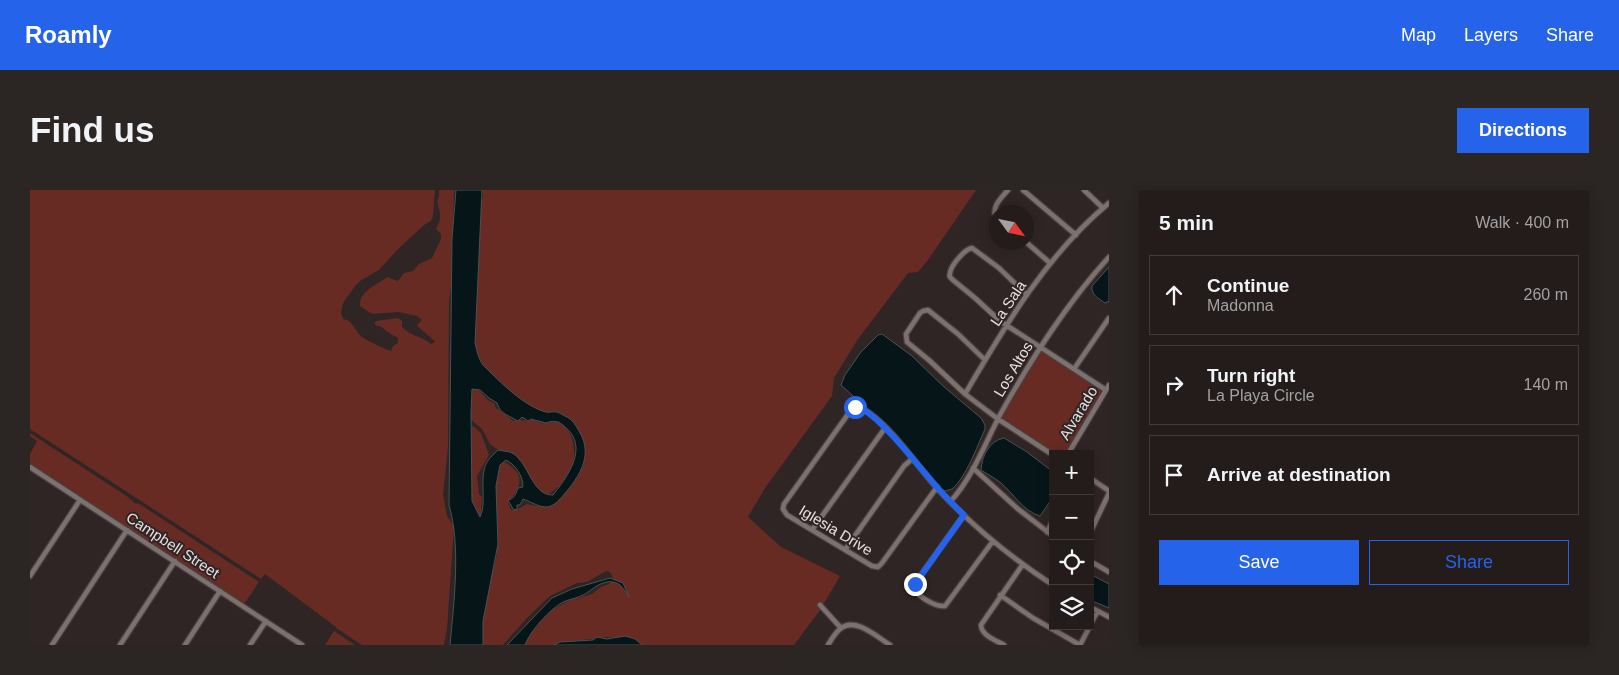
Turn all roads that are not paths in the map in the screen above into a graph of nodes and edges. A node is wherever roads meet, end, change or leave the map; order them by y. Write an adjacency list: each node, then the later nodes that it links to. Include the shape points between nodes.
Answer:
1 (1008, 190): 5 (street)
2 (1023, 190): 7 (street)
3 (1084, 190): 6 (street)
4 (1109, 203): 6 (street, La Sala)
5 (997, 205)
6 (1103, 208): 7 (street, La Sala)
7 (1076, 234): 10 (street, La Sala)
8 (1034, 249): 10 (street)
9 (1109, 257): 14 (street, Los Altos)
10 (1050, 263): 11 (street, La Sala)
11 (1027, 294): 13 (street, La Sala); 13 (street, via 972,248 964,251 951,270 953,280)
12 (1109, 318): 16 (street)
13 (1007, 325): 14 (street); 15 (street, La Sala)
14 (1040, 347): 16 (street); 19 (street, Los Altos)
15 (985, 360): 18 (street, La Sala); 18 (street, via 930,311 920,313 906,332 907,342)
16 (1074, 369): 17 (street)
17 (1108, 388): 21 (street, Alvarado)
18 (965, 394): 19 (street)
19 (998, 419): 22 (street); 25 (street, Los Altos)
20 (885, 428): 23 (street); 36 (street); 36 (street, Iglesia Drive, via 865,410 857,407 851,410 783,505 786,515)
21 (1070, 450)
22 (1049, 452)
23 (912, 459): 28 (street); 39 (street)
24 (32, 468): 26 (street); 30 (street, Campbell Street)
25 (973, 468): 31 (street, Los Altos); 37 (street)
26 (30, 476)
27 (1094, 481): 29 (street)
28 (937, 487): 31 (street); 39 (street, Iglesia Drive, via 879,566 872,566)
29 (1109, 492): 33 (street)
30 (80, 500): 35 (street, Campbell Street); 44 (street)
31 (950, 502): 32 (street)
32 (964, 515): 38 (street); 38 (street, via 916,582 914,589 918,594 938,606 946,605)
33 (1094, 524)
34 (1049, 528): 37 (street)
35 (127, 530): 40 (street, Campbell Street); 56 (street)
36 (812, 530): 39 (street, Iglesia Drive)
37 (1047, 532)
38 (993, 541): 42 (street)
39 (845, 550)
40 (175, 561): 46 (street, Campbell Street); 57 (street)
41 (1094, 563): 43 (street)
42 (1022, 564): 45 (street); 47 (street)
43 (1109, 572)
44 (30, 576)
45 (1049, 582)
46 (220, 591): 53 (street, Campbell Street); 58 (street)
47 (1000, 596): 63 (street, via 980,627 983,633); 64 (street)
48 (820, 605): 54 (street)
49 (1094, 609): 50 (street)
50 (1098, 611): 51 (street); 52 (street)
51 (1109, 617)
52 (1094, 618)
53 (266, 621): 59 (street); 60 (street, Campbell Street)
54 (841, 628): 61 (street); 62 (street, via 858,626)
55 (1088, 630): 64 (street)
56 (52, 645)
57 (120, 645)
58 (185, 645)
59 (250, 645)
60 (302, 645)
61 (828, 645)
62 (890, 645)
63 (1004, 645)
64 (1080, 645)

